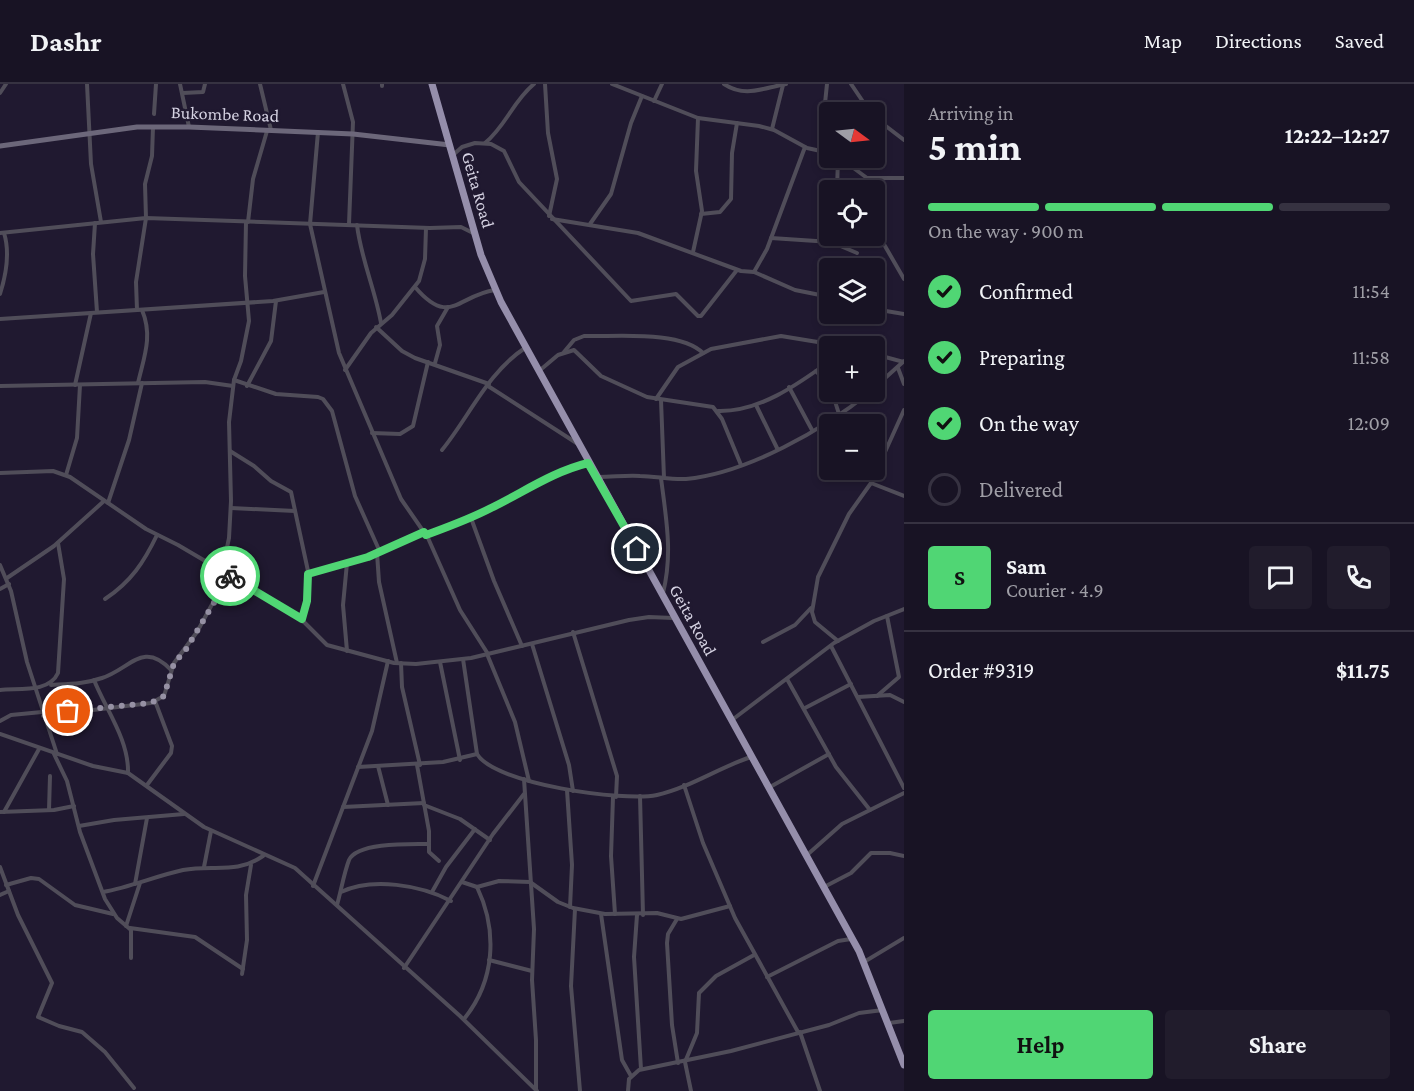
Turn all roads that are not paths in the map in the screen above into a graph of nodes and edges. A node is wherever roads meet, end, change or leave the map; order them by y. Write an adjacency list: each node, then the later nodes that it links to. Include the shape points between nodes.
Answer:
1 (6, 84): 17 (street)
2 (87, 84): 32 (street)
3 (156, 84): 23 (street)
4 (180, 84): 18 (street)
5 (205, 84): 18 (street, via 199,94)
6 (260, 84): 30 (street)
7 (343, 84): 33 (street)
8 (432, 84): 36 (highway, Geita Road)
9 (534, 84): 35 (street, via 516,102 502,128)
10 (545, 84): 46 (street, via 548,134 557,179)
11 (612, 84): 19 (street)
12 (662, 84): 20 (street)
13 (724, 84): 14 (street, via 745,93)
14 (785, 84): 29 (street)
15 (827, 84): 21 (street)
16 (851, 84): 22 (street)
17 (0, 93)
18 (183, 93): 28 (street)
19 (642, 96): 20 (street); 51 (street, via 611,194)
20 (654, 101): 24 (street)
21 (825, 102)
22 (862, 102)
23 (154, 114)
24 (698, 118): 25 (street); 44 (street, via 696,171)
25 (737, 123): 29 (street); 44 (street, via 728,207)
26 (885, 125): 34 (street)
27 (153, 127): 28 (main road, Bukombe Road); 32 (main road, Bukombe Road); 45 (street, via 152,156 145,184)
28 (189, 127): 30 (main road, Bukombe Road)
29 (772, 129): 38 (street)
30 (269, 130): 31 (main road, Bukombe Road); 48 (street, via 253,179)
31 (318, 132): 33 (main road, Bukombe Road); 49 (street)
32 (89, 134): 37 (main road, Bukombe Road); 47 (street)
33 (353, 134): 36 (main road, Bukombe Road); 50 (street)
34 (904, 140)
35 (485, 143): 40 (street, via 462,147); 46 (street, via 504,151 519,182)
36 (450, 145): 40 (highway, Geita Road)
37 (0, 146)
38 (805, 147): 39 (street); 56 (street)
39 (819, 151)
40 (453, 156): 55 (highway, Geita Road)
41 (853, 168): 42 (street)
42 (867, 178): 43 (street)
43 (904, 178)
44 (701, 214): 60 (street)
45 (146, 218): 47 (street); 48 (street); 73 (street, via 136,282)
46 (551, 218): 51 (street); 62 (street, via 631,301 676,294 702,316)
47 (98, 222): 54 (street); 75 (street, via 93,254)
48 (247, 222): 49 (street); 71 (street)
49 (310, 224): 50 (street); 67 (street)
50 (349, 224): 52 (street)
51 (590, 224): 60 (street, via 638,233)
52 (357, 225): 53 (street); 79 (street)
53 (426, 228): 55 (street, via 461,227); 65 (street, via 423,271)
54 (2, 233): 68 (street, via 7,243)
55 (475, 234): 66 (highway, Geita Road)
56 (771, 238): 57 (street); 63 (street)
57 (819, 242)
58 (844, 246): 61 (street)
59 (885, 246): 64 (street)
60 (693, 252): 62 (street)
61 (857, 253)
62 (737, 270): 63 (street)
63 (754, 272): 69 (street, via 805,294)
64 (904, 279)
65 (415, 287): 72 (street, via 428,302); 79 (street)
66 (496, 290): 72 (street); 82 (highway, Geita Road)
67 (324, 292): 70 (street); 91 (street)
68 (0, 294)
69 (819, 296)
70 (276, 301): 71 (street); 103 (street, via 271,341)
71 (248, 302): 73 (street); 96 (street, via 246,340)
72 (448, 307): 88 (street, via 437,326 440,345)
73 (140, 310): 75 (street); 97 (street, via 148,328)
74 (885, 311): 77 (street)
75 (97, 312): 76 (street)
76 (91, 313): 78 (street); 99 (street)
77 (904, 314)
78 (0, 319)
79 (381, 323): 80 (street)
80 (376, 327): 86 (street, via 402,351); 91 (street)
81 (819, 342): 84 (street, via 781,336)
82 (525, 348): 93 (highway, Geita Road); 100 (street, via 513,356)
83 (564, 352): 84 (street, via 574,340 584,336 668,338 690,342); 93 (street); 105 (street, via 574,350 601,375)
84 (703, 353): 105 (street, via 678,366)
85 (885, 357): 87 (street)
86 (428, 362): 88 (street); 115 (street, via 413,426 400,434)
87 (904, 362): 89 (street)
88 (435, 363): 100 (street)
89 (898, 368): 95 (street); 98 (street)
90 (819, 369): 92 (street)
91 (345, 370): 115 (street)
92 (816, 371): 94 (street); 104 (street)
93 (538, 372): 116 (highway, Geita Road)
94 (819, 374)
95 (885, 379)
96 (234, 380): 102 (street); 103 (street)
97 (140, 383): 99 (street); 102 (street, via 214,382); 128 (street, via 132,430)
98 (904, 384)
99 (78, 385): 101 (street); 123 (street, via 78,438)
100 (489, 385): 116 (street); 118 (street)
101 (0, 386)
102 (234, 386): 119 (street)
103 (247, 386): 135 (street, via 293,397 318,397 328,404 355,496)
104 (789, 387): 108 (street); 114 (street)
105 (659, 400): 110 (street, via 705,405); 125 (street)
106 (835, 402): 111 (street)
107 (856, 402): 111 (street)
108 (756, 405): 110 (street); 117 (street)
109 (904, 410): 112 (street)
110 (718, 411): 121 (street)
111 (839, 414)
112 (902, 418): 126 (street)
113 (819, 426): 114 (street)
114 (812, 430): 117 (street)
115 (372, 433): 132 (street, via 401,499)
116 (578, 444): 120 (highway, Geita Road)
117 (777, 448): 121 (street)
118 (442, 450)
119 (229, 451): 129 (street); 130 (street, via 271,481 290,489)
120 (588, 463): 124 (highway, Geita Road); 131 (street, via 543,479)
121 (741, 465): 125 (street, via 703,477)
122 (0, 473): 123 (street, via 47,471)
123 (66, 475): 128 (street)
124 (596, 477): 125 (street); 144 (highway, Geita Road)
125 (663, 478): 144 (street, via 670,538)
126 (871, 483): 127 (street); 146 (street, via 839,532 818,577)
127 (904, 496)
128 (106, 502): 133 (street); 134 (street)
129 (231, 508): 130 (street); 138 (street)
130 (295, 511): 139 (street)
131 (471, 518): 132 (street); 155 (street)
132 (425, 533): 135 (street); 158 (street, via 460,610)
133 (157, 535): 138 (street); 145 (street, via 139,569)
134 (58, 543): 141 (street); 167 (street, via 64,579 60,664 55,680)
135 (378, 552): 136 (street); 162 (street, via 379,582)
136 (347, 563): 139 (street); 157 (street, via 343,605)
137 (0, 565): 141 (street)
138 (222, 571): 140 (street)
139 (308, 574): 150 (street)
140 (228, 575): 150 (street); 163 (street)
141 (8, 578): 142 (street)
142 (9, 584): 143 (street); 168 (street)
143 (0, 589)
144 (662, 596): 149 (highway, Geita Road)
145 (105, 598)
146 (812, 607): 152 (street, via 815,622); 153 (street, via 795,625)
147 (904, 609): 148 (street)
148 (887, 616): 152 (street); 170 (street, via 899,677)
149 (674, 618): 151 (street, via 649,617); 177 (highway, Geita Road)
150 (302, 619): 157 (street, via 327,645)
151 (573, 632): 154 (street); 201 (street, via 617,776)
152 (838, 641): 156 (street)
153 (763, 642)
154 (532, 644): 155 (street); 197 (street, via 569,765)
155 (522, 646): 158 (street)
156 (831, 646): 164 (street); 166 (street)
157 (347, 651): 160 (street)
158 (487, 654): 159 (street); 191 (street, via 515,722)
159 (463, 659): 161 (street); 182 (street)
160 (388, 661): 162 (street); 188 (street, via 380,702)
161 (440, 662): 162 (street); 185 (street)
162 (399, 663): 186 (street)
163 (171, 669): 165 (street, via 159,657 145,656); 172 (street, via 164,696)
164 (787, 679): 175 (street); 177 (street)
165 (94, 680): 167 (street); 174 (street)
166 (851, 684): 171 (street); 175 (street)
167 (48, 685): 168 (street)
168 (34, 688): 169 (street); 176 (street)
169 (0, 690)
170 (877, 696): 171 (street); 173 (street, via 890,695)
171 (858, 697): 195 (street)
172 (155, 701): 174 (street); 192 (street, via 172,746)
173 (904, 702)
174 (107, 708): 176 (street); 189 (street, via 125,749)
175 (804, 708): 183 (street)
176 (42, 714): 178 (street, via 11,715); 181 (street)
177 (732, 720): 184 (highway, Geita Road)
178 (0, 721)
179 (0, 734): 180 (street)
180 (39, 749): 181 (street); 208 (street)
181 (55, 754): 189 (street); 204 (street)
182 (477, 754): 185 (street); 191 (street, via 485,763)
183 (829, 754): 194 (street); 207 (street)
184 (752, 757): 193 (street, via 722,766); 194 (highway, Geita Road)
185 (460, 760): 186 (street)
186 (418, 765): 187 (street); 202 (street)
187 (378, 766): 188 (street); 203 (street)
188 (358, 767): 205 (street)
189 (128, 773): 192 (street)
190 (50, 776): 206 (street)
191 (527, 780): 196 (street); 199 (street)
192 (147, 785): 209 (street)
193 (684, 785): 200 (street, via 658,795); 237 (street)
194 (768, 788): 217 (highway, Geita Road)
195 (904, 788)
196 (567, 790): 197 (street); 238 (street)
197 (573, 791): 201 (street)
198 (904, 793): 207 (street)
199 (525, 794): 214 (street); 224 (street)
200 (640, 796): 201 (street); 243 (street)
201 (615, 797): 241 (street, via 611,856)
202 (424, 804): 203 (street); 212 (street); 215 (street)
203 (388, 805): 205 (street)
204 (74, 806): 206 (street); 211 (street)
205 (343, 807): 227 (street)
206 (49, 810): 208 (street)
207 (870, 810): 217 (street, via 828,834)
208 (2, 812)
209 (184, 814): 210 (street); 213 (street)
210 (147, 818): 211 (street); 225 (street)
211 (79, 826): 231 (street)
212 (475, 829): 214 (street); 233 (street)
213 (211, 831): 216 (street); 222 (street)
214 (490, 840): 223 (street)
215 (429, 844): 219 (street, via 431,855); 232 (street, via 360,849 349,860)
216 (263, 856): 220 (street); 227 (street, via 287,864)
217 (805, 856): 229 (highway, Geita Road)
218 (904, 856): 229 (street, via 871,853 851,873)
219 (439, 861)
220 (251, 864): 222 (street, via 241,868); 245 (street, via 243,971 195,937)
221 (0, 867): 226 (street)
222 (204, 867): 225 (street)
223 (462, 882): 228 (street); 235 (street)
224 (530, 882): 228 (street, via 499,881); 238 (street); 253 (street)
225 (138, 883): 231 (street); 245 (street)
226 (6, 885): 230 (street); 239 (street, via 39,879 75,905)
227 (313, 886): 236 (street)
228 (477, 887): 250 (street, via 490,919)
229 (822, 888): 247 (highway, Geita Road)
230 (9, 891): 234 (street); 265 (street, via 52,983 38,1017 82,1032)
231 (103, 892): 239 (street)
232 (341, 892): 233 (street, via 377,885); 236 (street)
233 (432, 892): 235 (street)
234 (0, 896)
235 (451, 901): 252 (street)
236 (337, 905): 252 (street)
237 (730, 906): 244 (street); 248 (street)
238 (572, 908): 240 (street); 267 (street, via 571,986)
239 (114, 914): 245 (street)
240 (601, 914): 241 (street); 264 (street, via 620,1052)
241 (615, 914): 242 (street)
242 (637, 915): 243 (street); 263 (street, via 634,957)
243 (643, 915): 244 (street, via 657,913)
244 (677, 919): 261 (street, via 667,943)
245 (128, 927): 249 (street, via 132,935)
246 (904, 938): 251 (street)
247 (852, 939): 251 (highway, Geita Road); 254 (street, via 838,941)
248 (754, 955): 254 (street); 260 (street, via 716,976 699,993 697,1033)
249 (131, 958)
250 (489, 960): 253 (street); 256 (street, via 483,990)
251 (863, 962): 255 (highway, Geita Road)
252 (404, 968): 256 (street)
253 (532, 971): 266 (street)
254 (767, 977): 259 (street)
255 (884, 1010): 258 (highway, Geita Road); 259 (street, via 859,1013)
256 (464, 1019): 266 (street)
257 (904, 1021): 258 (street)
258 (889, 1023): 262 (highway, Geita Road)
259 (799, 1032): 260 (street); 270 (street)
260 (685, 1062): 261 (street); 269 (street)
261 (678, 1063): 263 (street)
262 (904, 1065)
263 (641, 1069): 264 (street)
264 (631, 1076): 268 (street)
265 (134, 1088)
266 (536, 1090)
267 (580, 1091)
268 (628, 1091)
269 (691, 1091)
270 (820, 1091)

